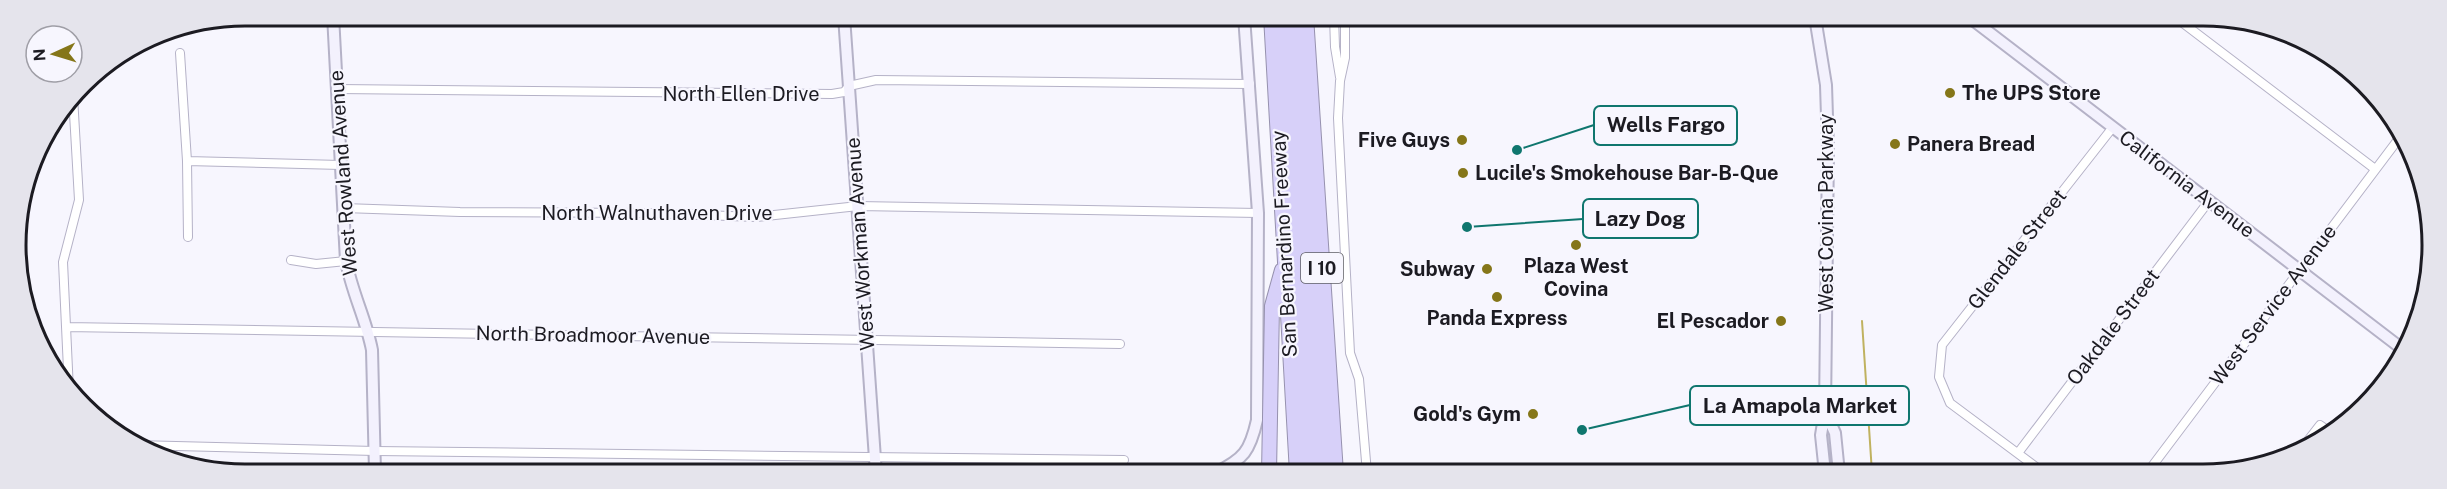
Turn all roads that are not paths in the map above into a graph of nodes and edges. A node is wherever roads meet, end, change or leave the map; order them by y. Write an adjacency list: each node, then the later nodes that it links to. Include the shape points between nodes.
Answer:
1 (334, 26): 17 (street, West Rowland Avenue)
2 (845, 26): 16 (street, West Workman Avenue)
3 (1245, 26): 15 (street)
4 (1272, 26): 29 (highway, San Bernardino Freeway / I 10)
5 (1284, 26): 50 (highway)
6 (1297, 26): 51 (highway)
7 (1307, 26): 52 (highway, San Bernardino Freeway / I 10)
8 (1334, 26): 14 (street)
9 (1345, 26): 14 (street)
10 (1817, 26): 39 (street, West Covina Parkway, via 1826,85 1828,148)
11 (1981, 26): 19 (street, California Avenue)
12 (2187, 26): 23 (street)
13 (180, 53): 21 (street)
14 (1340, 81): 53 (street, via 1338,118 1350,351 1359,379)
15 (1250, 84): 16 (street, North Ellen Drive, via 876,80); 27 (street)
16 (849, 86): 17 (street, North Ellen Drive, via 844,92 832,94); 25 (street, West Workman Avenue)
17 (337, 89): 22 (street, West Rowland Avenue)
18 (74, 108): 33 (street, via 79,200 63,262)
19 (2113, 127): 24 (street, California Avenue); 42 (street, Glendale Street, via 1942,345 1939,377 1950,403)
20 (2396, 142): 23 (street, West Service Avenue)
21 (187, 161): 22 (street); 28 (street)
22 (341, 165): 26 (street, West Rowland Avenue)
23 (2375, 170): 32 (street, West Service Avenue)
24 (2209, 201): 32 (street, California Avenue); 42 (street, Oakdale Street)
25 (858, 206): 26 (street, North Walnuthaven Drive, via 756,217); 27 (street, North Walnuthaven Drive); 35 (street, West Workman Avenue)
26 (344, 208): 31 (street, West Rowland Avenue)
27 (1258, 213): 47 (street, via 1257,420 1248,450)
28 (188, 237)
29 (1285, 259): 48 (highway, via 1272,306); 49 (highway, San Bernardino Freeway / I 10)
30 (291, 260): 31 (street, via 316,264)
31 (346, 261): 34 (street, West Rowland Avenue, via 351,288)
32 (2299, 271): 37 (street, California Avenue); 57 (street, West Service Avenue)
33 (66, 327): 34 (street, North Broadmoor Avenue); 38 (street)
34 (368, 333): 35 (street, North Broadmoor Avenue); 41 (street, West Rowland Avenue)
35 (867, 339): 36 (street, North Broadmoor Avenue); 43 (street, West Workman Avenue)
36 (1120, 344)
37 (2397, 345)
38 (68, 374)
39 (1825, 411): 54 (street, West Covina Parkway, via 1821,435); 55 (street, West Covina Parkway, via 1835,433)
40 (158, 445): 41 (street)
41 (375, 450): 43 (street); 45 (street, West Rowland Avenue)
42 (2018, 453): 56 (street)
43 (875, 456): 44 (street); 46 (street, West Workman Avenue)
44 (1124, 460)
45 (375, 464)
46 (876, 464)
47 (1233, 464)
48 (1269, 464)
49 (1296, 464)
50 (1309, 464)
51 (1321, 464)
52 (1335, 464)
53 (1365, 464)
54 (1824, 464)
55 (1838, 464)
56 (2032, 464)
57 (2153, 464)

